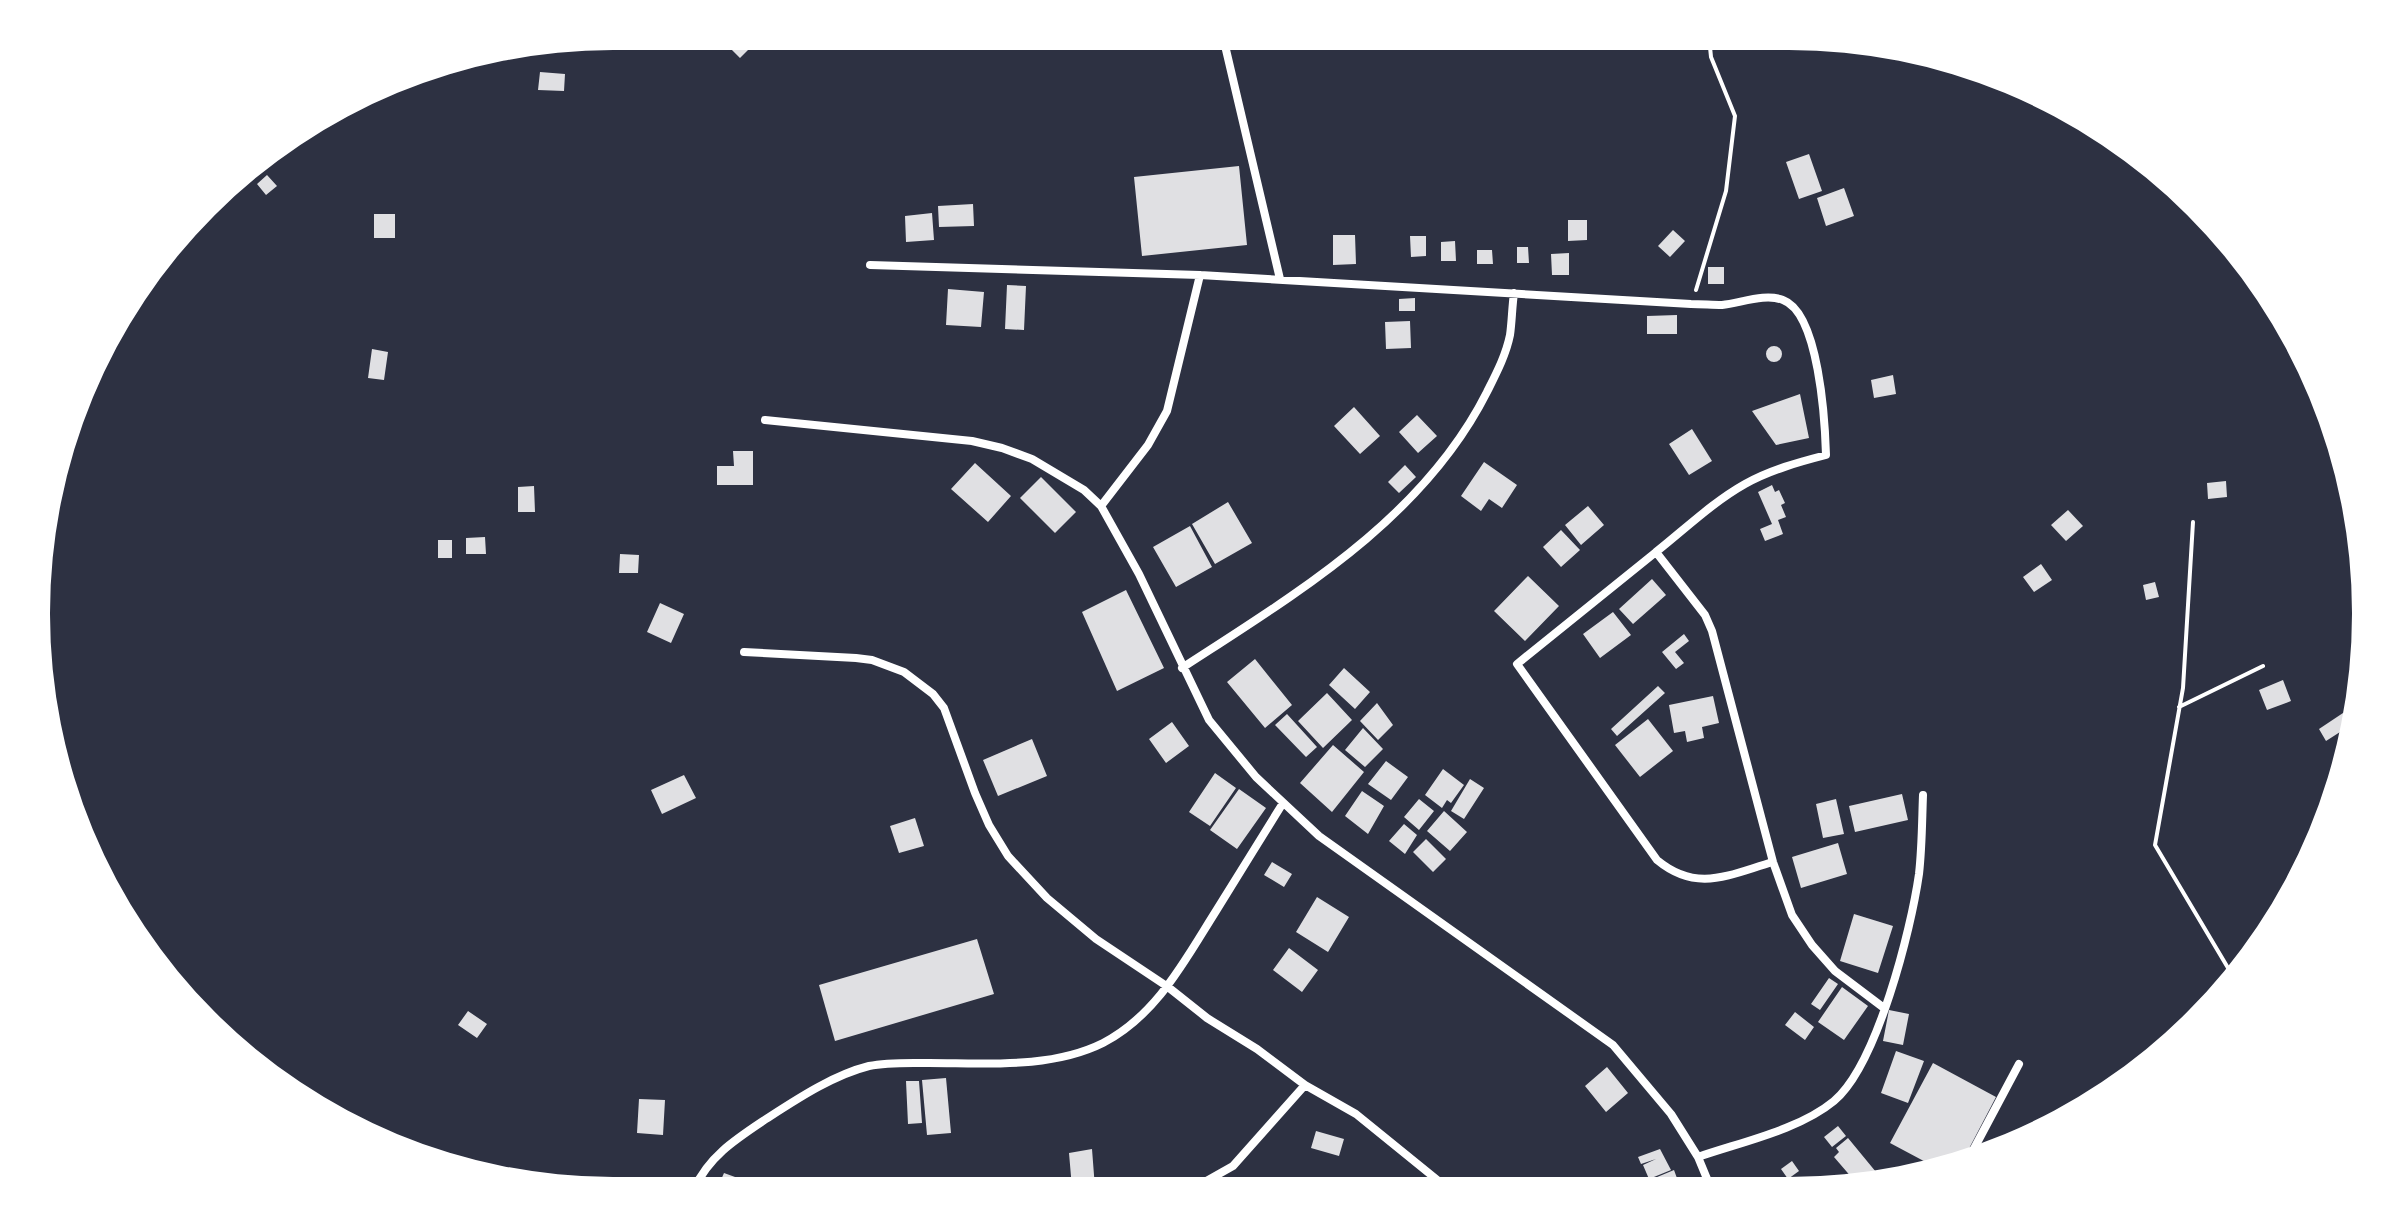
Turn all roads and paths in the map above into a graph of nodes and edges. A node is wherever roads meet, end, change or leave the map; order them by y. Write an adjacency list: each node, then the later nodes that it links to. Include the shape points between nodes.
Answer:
1 (1226, 50): 5 (street)
2 (1710, 50): 7 (path, via 1735,116 1726,191)
3 (870, 265): 4 (street)
4 (1200, 275): 5 (street); 9 (street, via 1167,411)
5 (1280, 279): 6 (street)
6 (1514, 293): 7 (street); 14 (street, via 1500,366 1434,473 1345,557)
7 (1691, 304): 11 (street, via 1767,298 1794,306 1803,319 1822,392 1826,455 1745,484)
8 (765, 420): 9 (street, via 1002,448 1062,474)
9 (1101, 506): 14 (street)
10 (2193, 522): 15 (path)
11 (1656, 552): 18 (street, via 1712,631); 18 (street, via 1517,664 1668,869 1709,880)
12 (744, 652): 20 (street, via 872,660 904,672 933,694 944,708 989,825 1008,856 1096,939)
13 (2263, 666): 15 (path)
14 (1182, 668): 17 (street, via 1209,720)
15 (2179, 707): 19 (path, via 2155,845)
16 (1923, 795): 21 (street, via 1919,875)
17 (1283, 803): 20 (street); 25 (street, via 1319,836 1613,1045 1671,1114)
18 (1773, 862): 21 (street, via 1792,915 1812,945 1835,971)
19 (2227, 967)
20 (1168, 987): 23 (street); 26 (street, via 1123,1030 1074,1053 1005,1063 899,1063 845,1074 721,1150)
21 (1884, 1008): 25 (street, via 1869,1048 1844,1092 1832,1102 1796,1123)
22 (2019, 1064): 24 (street)
23 (1305, 1085): 27 (street, via 1233,1166); 28 (street, via 1356,1114)
24 (1976, 1145)
25 (1698, 1157): 29 (street)
26 (700, 1177)
27 (1214, 1177)
28 (1434, 1177)
29 (1706, 1177)

